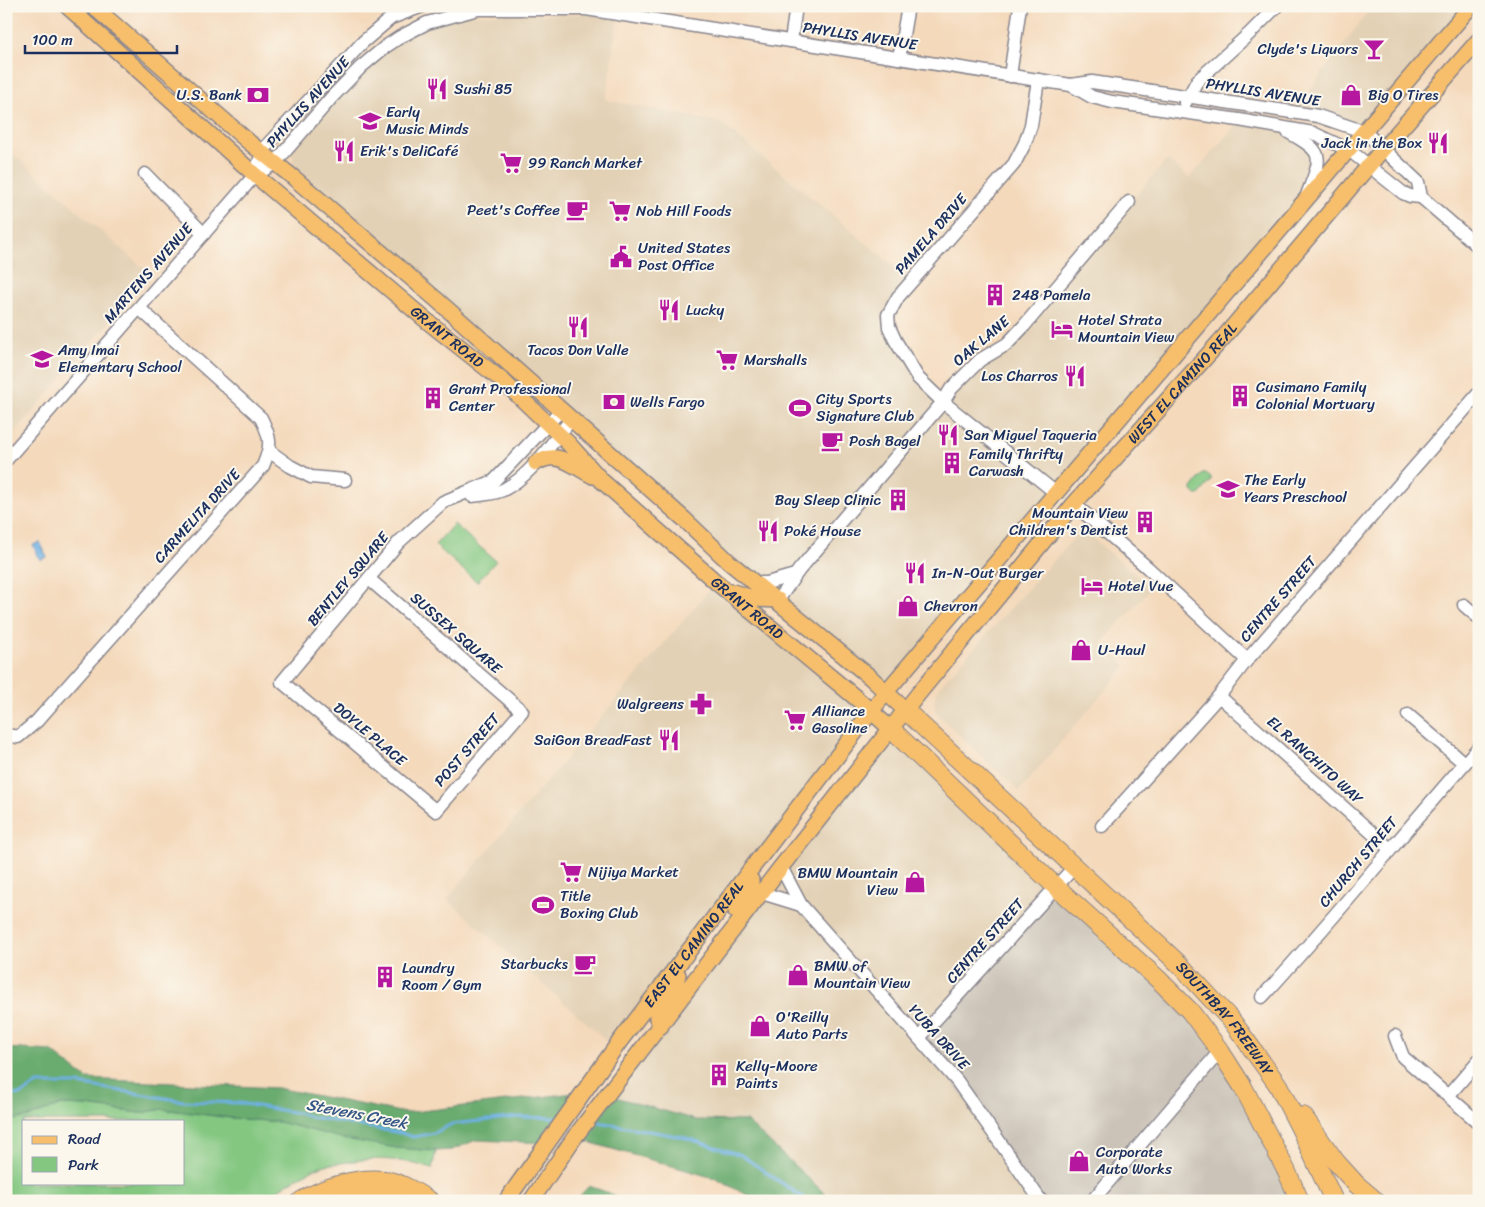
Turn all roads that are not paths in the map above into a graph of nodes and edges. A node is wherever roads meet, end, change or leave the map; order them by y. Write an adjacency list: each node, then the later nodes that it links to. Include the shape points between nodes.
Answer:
1 (67, 6): 27 (main road, GRANT ROAD)
2 (93, 6): 23 (main road, GRANT ROAD)
3 (423, 6): 10 (street, PHYLLIS AVENUE)
4 (796, 6): 11 (street)
5 (908, 6): 13 (street)
6 (1020, 6): 14 (street)
7 (1277, 6): 17 (street, via 1197,81)
8 (1471, 6): 20 (main road, WEST EL CAMINO REAL)
9 (582, 8): 11 (street, PHYLLIS AVENUE); 24 (street, PHYLLIS AVENUE, via 478,9 427,23 385,47 361,67)
10 (393, 12): 23 (street, PHYLLIS AVENUE)
11 (790, 41): 13 (street, PHYLLIS AVENUE)
12 (1478, 41): 21 (main road, WEST EL CAMINO REAL)
13 (899, 58): 14 (street, PHYLLIS AVENUE)
14 (1010, 76): 15 (street, PHYLLIS AVENUE)
15 (1038, 80): 16 (street, PHYLLIS AVENUE); 35 (street, PAMELA DRIVE, via 1031,125 1014,164 898,297 888,315 894,340 912,369)
16 (1070, 85): 17 (street, PHYLLIS AVENUE, via 1092,82); 18 (street, PHYLLIS AVENUE, via 1092,97 1112,102)
17 (1188, 97): 18 (street); 20 (street, PHYLLIS AVENUE, via 1318,116)
18 (1180, 112): 19 (street, PHYLLIS AVENUE)
19 (1279, 127): 22 (street, PHYLLIS AVENUE, via 1312,133); 30 (street, via 1311,145 1317,155 1318,166)
20 (1365, 132): 21 (street, PHYLLIS AVENUE); 22 (main road, WEST EL CAMINO REAL)
21 (1383, 149): 25 (main road, WEST EL CAMINO REAL); 28 (street, PHYLLIS AVENUE, via 1418,182)
22 (1349, 150): 25 (street, PHYLLIS AVENUE); 30 (main road, WEST EL CAMINO REAL)
23 (262, 153): 24 (main road, GRANT ROAD); 27 (street, PHYLLIS AVENUE)
24 (275, 163): 27 (street, PHYLLIS AVENUE); 36 (main road, GRANT ROAD)
25 (1369, 166): 28 (street, PHYLLIS AVENUE, via 1403,193); 45 (main road, WEST EL CAMINO REAL, via 1224,337)
26 (145, 174): 31 (street)
27 (254, 175): 31 (street, MARTENS AVENUE); 37 (main road, GRANT ROAD, via 504,382)
28 (1421, 197): 32 (street)
29 (1130, 202): 35 (street, OAK LANE, via 1024,326 1007,344 980,360 951,389)
30 (1304, 202): 43 (main road, WEST EL CAMINO REAL)
31 (204, 234): 33 (street, MARTENS AVENUE)
32 (1479, 247)
33 (139, 308): 38 (street, via 261,418 270,435); 39 (street, MARTENS AVENUE)
34 (1479, 393): 55 (street, CENTRE STREET)
35 (943, 402): 43 (street, PAMELA DRIVE); 46 (street, OAK LANE)
36 (566, 415): 37 (street, BENTLEY SQUARE); 48 (main road, GRANT ROAD)
37 (554, 429): 40 (street, BENTLEY SQUARE); 42 (main road, GRANT ROAD); 44 (street, BENTLEY SQUARE, via 494,481)
38 (269, 451): 41 (street, via 311,477); 64 (street, CARMELITA DRIVE, via 263,466 37,721 18,736)
39 (6, 460)
40 (536, 463): 42 (main road, via 558,457); 44 (street, BENTLEY SQUARE, via 519,480 501,491)
41 (345, 480)
42 (602, 481): 49 (main road, GRANT ROAD)
43 (1056, 494): 57 (main road, WEST EL CAMINO REAL)
44 (443, 502): 47 (street, BENTLEY SQUARE, via 399,542)
45 (1074, 504): 55 (street); 59 (main road, WEST EL CAMINO REAL)
46 (795, 574): 48 (street, via 767,583); 51 (street, OAK LANE)
47 (369, 579): 56 (street, BENTLEY SQUARE); 60 (street, SUSSEX SQUARE)
48 (755, 583): 50 (main road); 51 (main road, GRANT ROAD)
49 (724, 589): 50 (main road); 53 (main road, GRANT ROAD)
50 (756, 599): 51 (main road); 53 (main road)
51 (778, 600): 57 (main road, GRANT ROAD)
52 (1464, 605): 54 (street)
53 (756, 615): 61 (main road, GRANT ROAD)
54 (1479, 618)
55 (1247, 660): 58 (street, CENTRE STREET)
56 (282, 682): 67 (street, DOYLE PLACE)
57 (886, 692): 59 (main road, GRANT ROAD); 61 (main road, EAST EL CAMINO REAL)
58 (1219, 696): 68 (street, CENTRE STREET); 69 (street, EL RANCHITO WAY)
59 (905, 710): 63 (main road, WEST EL CAMINO REAL); 70 (highway, SOUTHBAY FREEWAY)
60 (522, 711): 67 (street, POST STREET)
61 (872, 711): 63 (main road, GRANT ROAD); 72 (main road, EAST EL CAMINO REAL)
62 (1408, 715): 66 (street)
63 (891, 729): 71 (main road, EAST EL CAMINO REAL); 73 (highway, SOUTHBAY FREEWAY)
64 (6, 735)
65 (1479, 747): 66 (street, CHURCH STREET)
66 (1464, 763): 69 (street, CHURCH STREET)
67 (436, 811)
68 (1102, 826)
69 (1390, 848): 78 (street, CHURCH STREET, via 1315,940)
70 (1075, 866): 73 (street, CENTRE STREET); 84 (highway, SOUTHBAY FREEWAY, via 1179,964 1236,1027)
71 (781, 868): 74 (main road, EAST EL CAMINO REAL); 75 (street, YUBA DRIVE)
72 (746, 876): 76 (main road, EAST EL CAMINO REAL); 77 (main road, via 752,880 751,890 707,949)
73 (1056, 887): 81 (street, CENTRE STREET); 82 (highway, SOUTHBAY FREEWAY, via 1159,980 1190,1011)
74 (762, 893): 75 (street); 77 (main road, EAST EL CAMINO REAL)
75 (800, 905): 81 (street, YUBA DRIVE)
76 (677, 966): 79 (main road, via 676,983 657,1013); 91 (main road, EAST EL CAMINO REAL)
77 (702, 972): 79 (main road, EAST EL CAMINO REAL)
78 (1262, 997)
79 (660, 1026): 92 (main road, EAST EL CAMINO REAL)
80 (1396, 1036): 85 (street, via 1403,1057)
81 (919, 1038): 93 (street, YUBA DRIVE, via 957,1081)
82 (1220, 1051): 94 (street); 95 (highway, SOUTHBAY FREEWAY, via 1243,1087)
83 (1479, 1060): 85 (street)
84 (1278, 1085): 96 (highway, SOUTHBAY FREEWAY); 97 (highway, via 1336,1162)
85 (1448, 1096): 86 (street)
86 (1479, 1123)
87 (301, 1201): 90 (highway, via 331,1187 384,1180 412,1189)
88 (338, 1201): 89 (highway, via 362,1194 386,1196)
89 (396, 1201)
90 (430, 1201)
91 (506, 1201)
92 (531, 1201)
93 (1041, 1201)
94 (1092, 1201)
95 (1300, 1201)
96 (1334, 1201)
97 (1376, 1201)

